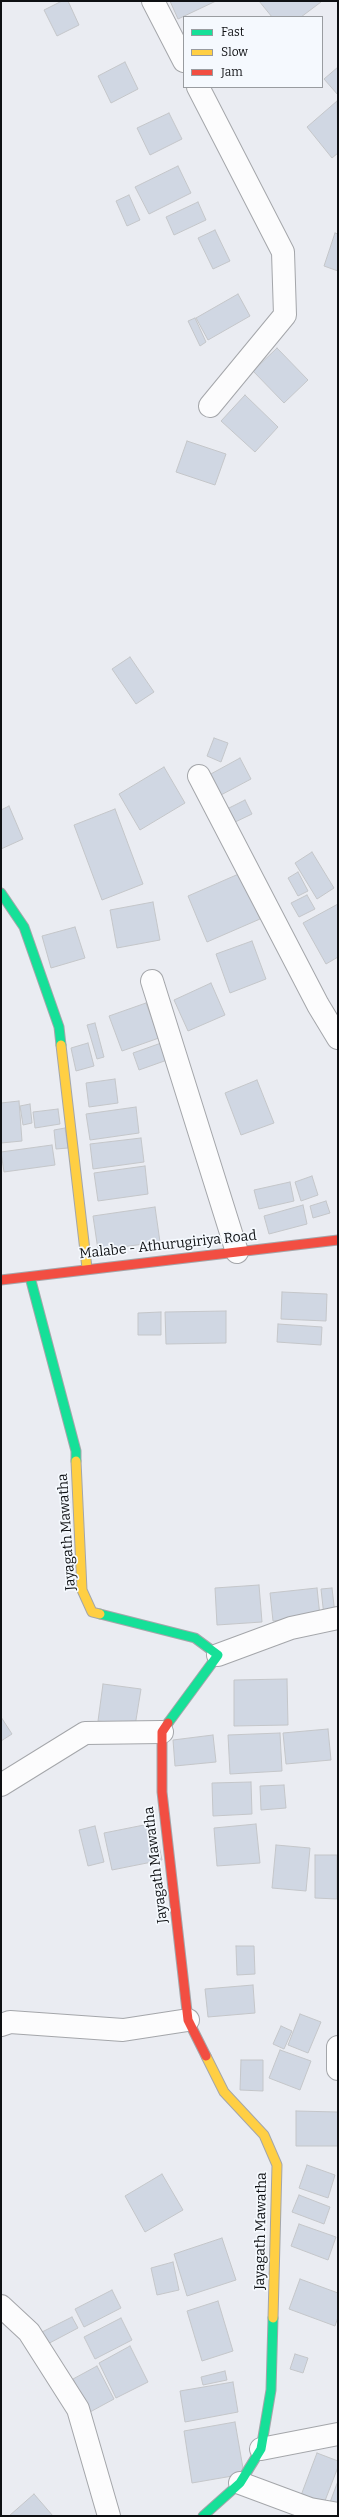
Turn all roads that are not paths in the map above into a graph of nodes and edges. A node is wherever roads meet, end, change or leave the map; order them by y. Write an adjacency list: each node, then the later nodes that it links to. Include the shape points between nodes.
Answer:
1 (153, 1): 2 (street)
2 (183, 59)
3 (199, 88): 4 (street, via 284,252 284,315)
4 (210, 406)
5 (200, 776): 8 (street, via 318,1005)
6 (1, 893): 11 (street, via 24,927 59,1027)
7 (152, 981): 10 (street)
8 (338, 1038)
9 (338, 1240): 10 (street, Malabe - Athurugiriya Road)
10 (237, 1252): 11 (street, Malabe - Athurugiriya Road)
11 (87, 1268): 12 (street, Malabe - Athurugiriya Road)
12 (30, 1277): 13 (street, Malabe - Athurugiriya Road); 15 (street, Jayagath Mawatha, via 76,1452 82,1590 92,1612 194,1638)
13 (1, 1280)
14 (338, 1618): 15 (street, via 291,1628)
15 (218, 1655): 16 (street)
16 (162, 1732): 17 (street, via 85,1734); 18 (street, Jayagath Mawatha, via 162,1792)
17 (1, 1785)
18 (188, 2020): 19 (street, via 123,2030 10,2022); 24 (street, Jayagath Mawatha, via 224,2092 264,2135 277,2165 272,2390)
19 (1, 2025)
20 (338, 2047): 21 (street)
21 (338, 2069)
22 (1, 2306): 27 (street, via 29,2332 78,2409)
23 (330, 2436): 24 (street)
24 (261, 2449): 25 (street, Jayagath Mawatha)
25 (240, 2483): 26 (street, via 310,2509); 28 (street, Jayagath Mawatha)
26 (338, 2514)
27 (109, 2516)
28 (203, 2516)

